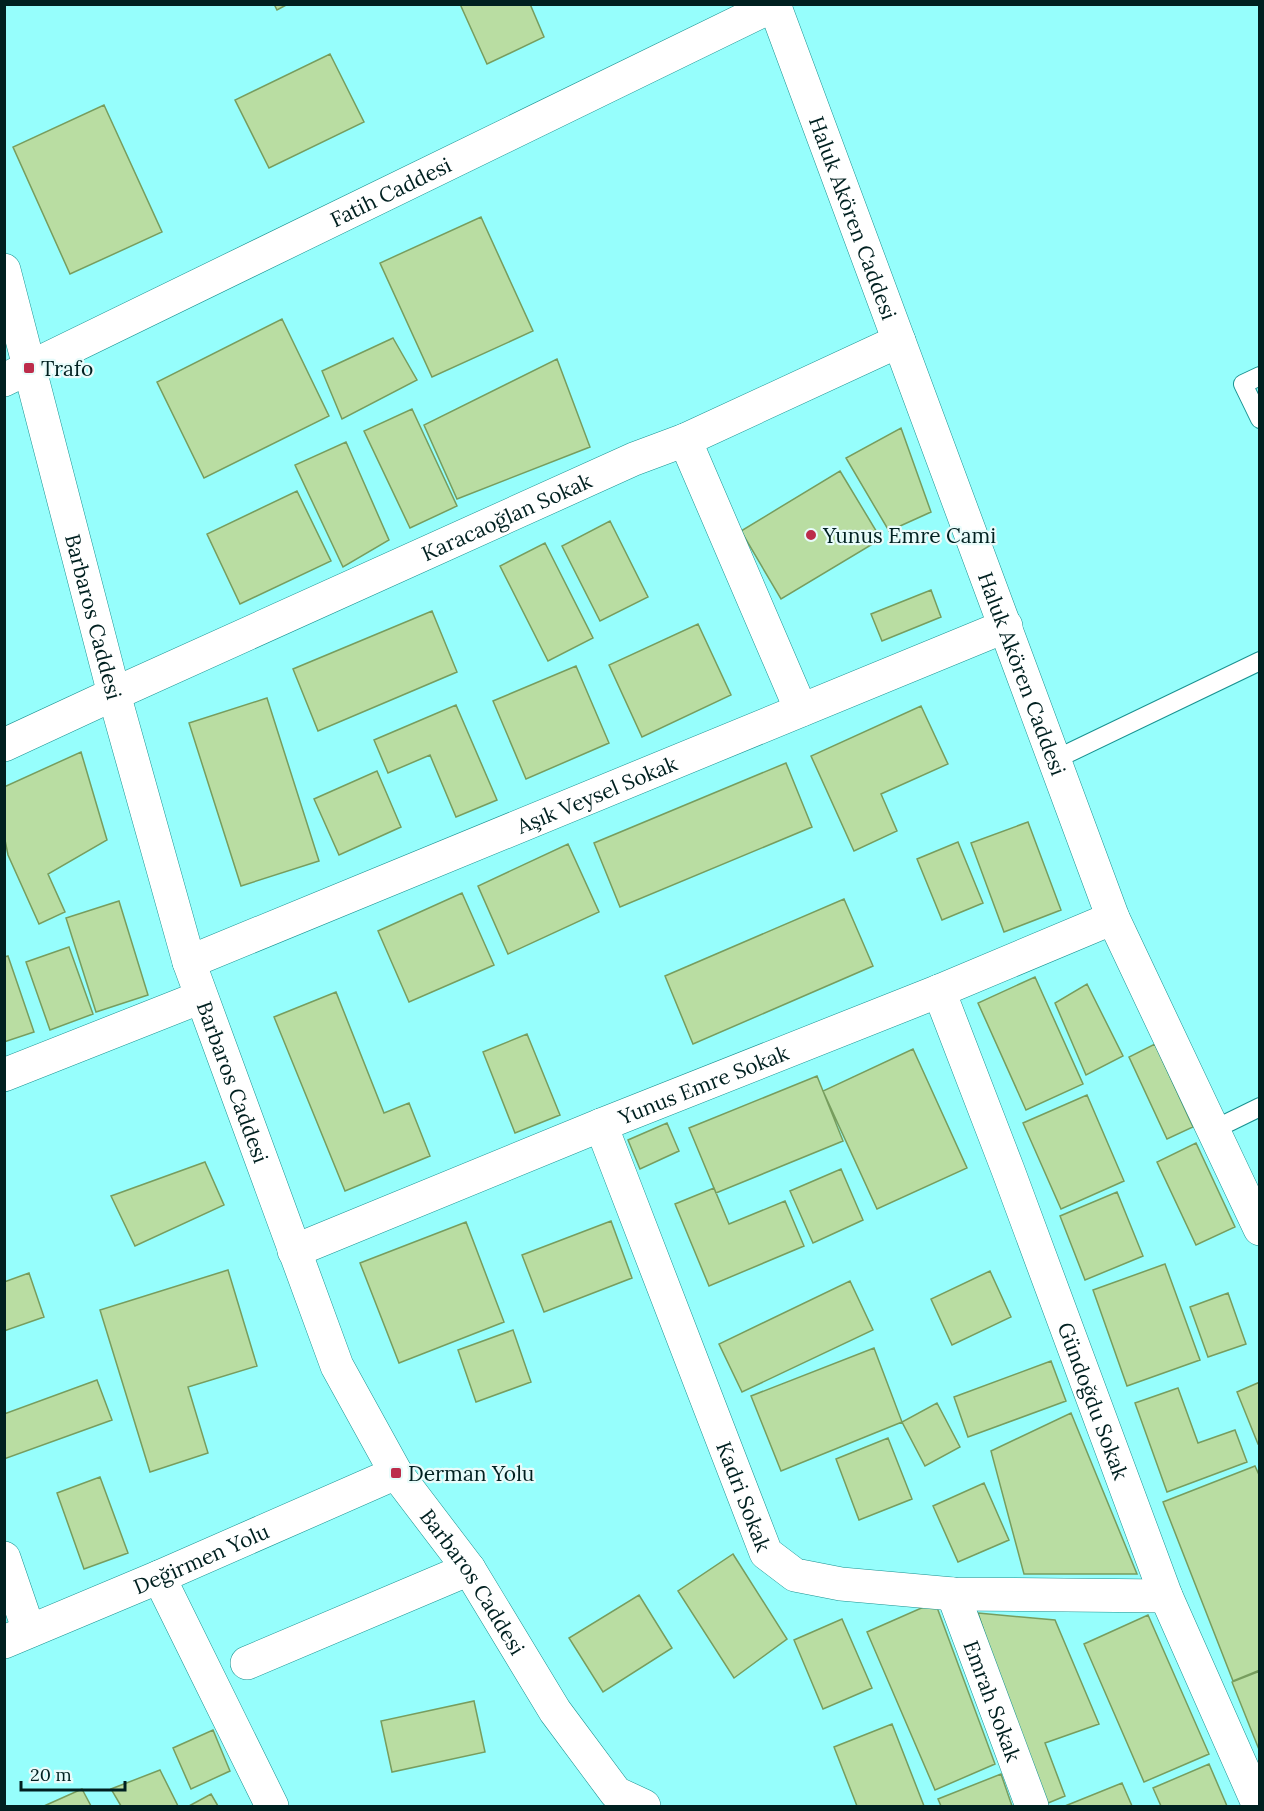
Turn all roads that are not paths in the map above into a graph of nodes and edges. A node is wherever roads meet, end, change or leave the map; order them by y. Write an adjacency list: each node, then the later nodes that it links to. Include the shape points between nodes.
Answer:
1 (775, 5): 3 (street, Haluk Akören Caddesi); 4 (street, Fatih Caddesi)
2 (4, 270): 4 (street, Barbaros Caddesi)
3 (899, 340): 7 (street, Karacaoğlan Sokak); 8 (street, Haluk Akören Caddesi)
4 (17, 374): 10 (street, Barbaros Caddesi)
5 (1260, 376): 6 (lane, via 1243,384)
6 (1260, 419)
7 (685, 440): 10 (street, Karacaoğlan Sokak, via 634,459); 11 (street)
8 (1006, 626): 11 (street, Aşık Veysel Sokak); 13 (street, Haluk Akören Caddesi)
9 (1260, 661): 13 (lane)
10 (114, 693): 12 (street, Karacaoğlan Sokak); 15 (street, Barbaros Caddesi)
11 (801, 710): 15 (street, Aşık Veysel Sokak)
12 (4, 745)
13 (1054, 760): 14 (street, Haluk Akören Caddesi)
14 (1113, 918): 16 (street, Yunus Emre Sokak); 21 (street, Haluk Akören Caddesi)
15 (189, 962): 17 (street, Barbaros Caddesi)
16 (939, 991): 20 (street, Yunus Emre Sokak); 29 (street, Gündoğdu Sokak)
17 (201, 997): 18 (street); 23 (street, Barbaros Caddesi)
18 (4, 1075)
19 (1260, 1107): 21 (lane)
20 (601, 1125): 23 (street, Yunus Emre Sokak); 28 (street, Kadri Sokak, via 766,1553 795,1575 842,1584)
21 (1213, 1130): 22 (street, Haluk Akören Caddesi)
22 (1260, 1229)
23 (294, 1251): 24 (street, Barbaros Caddesi, via 338,1366)
24 (396, 1473): 26 (street, Barbaros Caddesi); 27 (street, Değirmen Yolu)
25 (4, 1558): 30 (street)
26 (469, 1569): 31 (street); 32 (street, Barbaros Caddesi, via 555,1711)
27 (159, 1577): 30 (street, Değirmen Yolu); 33 (street)
28 (953, 1594): 29 (street, Kadri Sokak); 34 (street, Emrah Sokak)
29 (1166, 1596): 35 (street, Gündoğdu Sokak)
30 (17, 1636)
31 (247, 1663)
32 (628, 1802)
33 (272, 1806)
34 (1032, 1806)
35 (1259, 1806)

